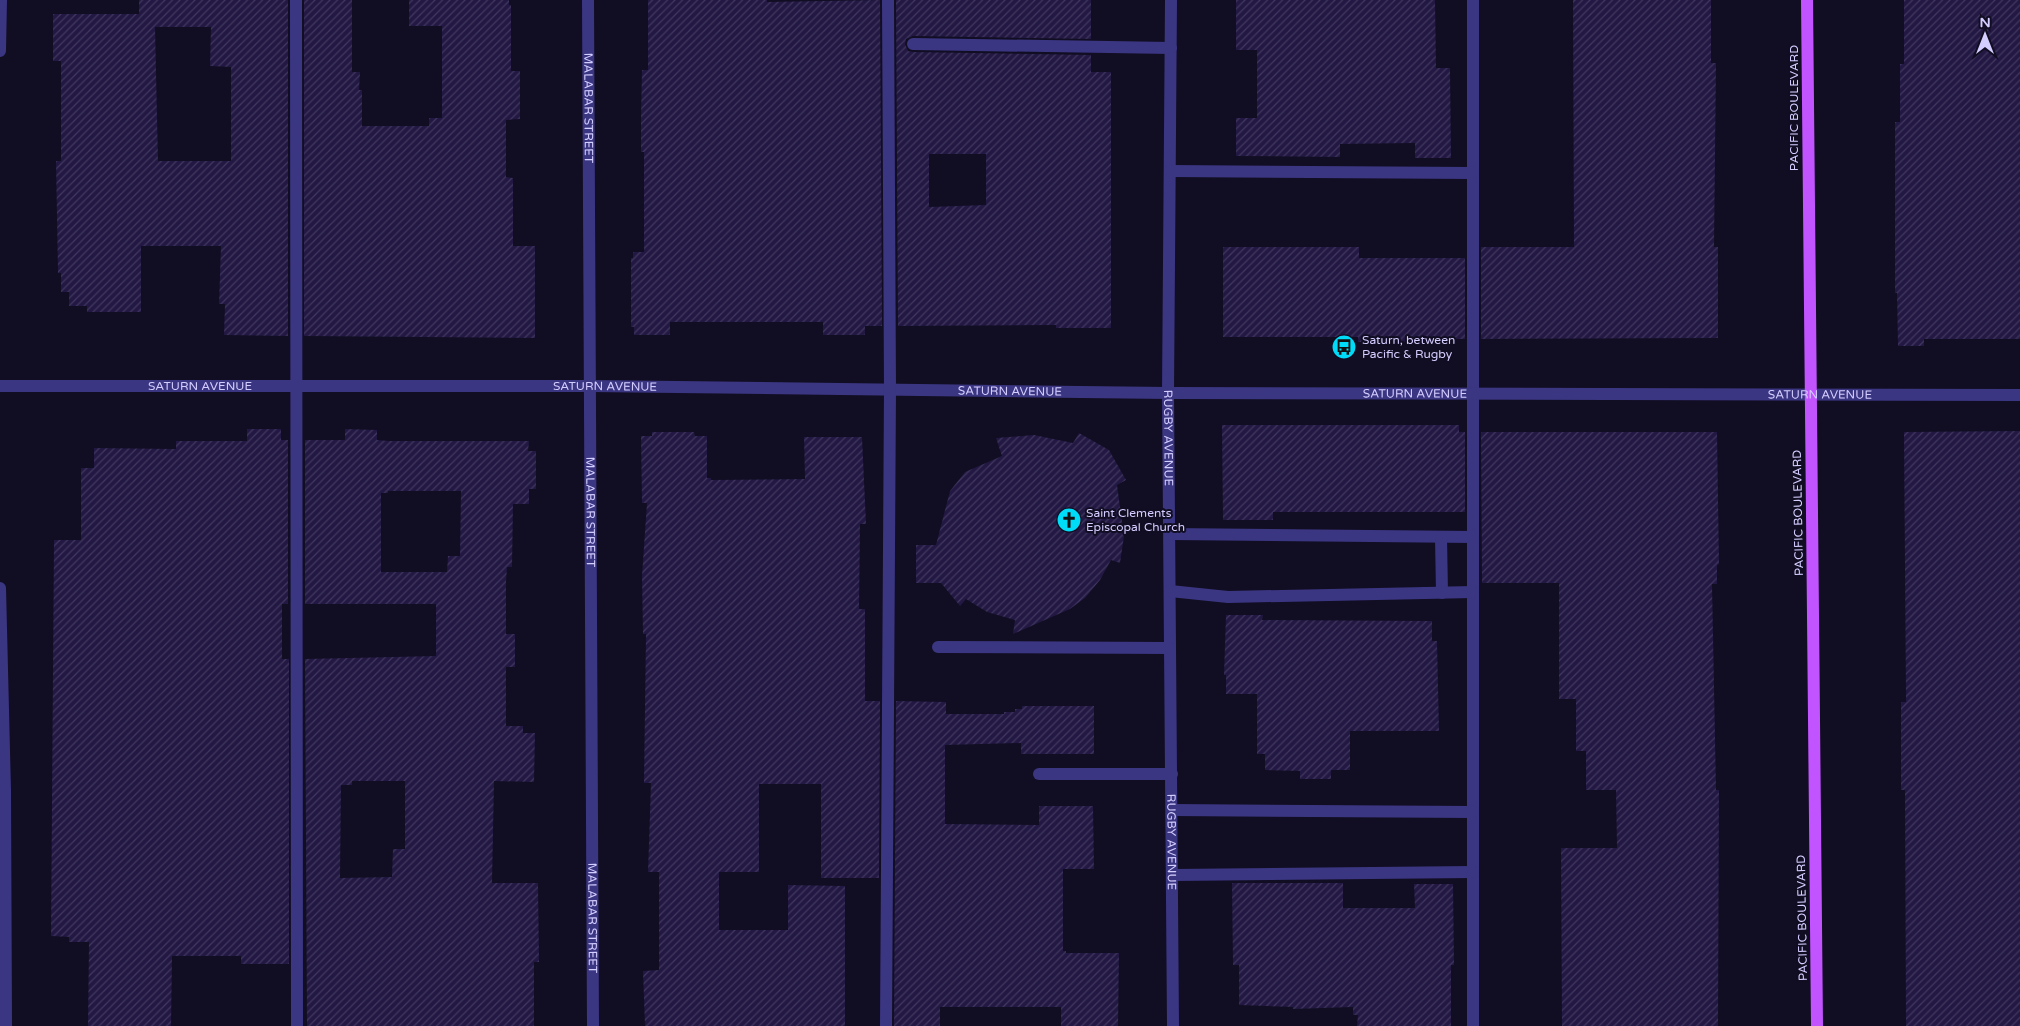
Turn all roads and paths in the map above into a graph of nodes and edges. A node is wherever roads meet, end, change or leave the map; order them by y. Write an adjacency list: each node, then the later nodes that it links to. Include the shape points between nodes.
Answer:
1 (1, 0): 10 (street)
2 (296, 0): 15 (street)
3 (588, 0): 14 (street, MALABAR STREET)
4 (888, 0): 16 (street)
5 (1171, 0): 9 (street, RUGBY AVENUE)
6 (1473, 0): 12 (street)
7 (1807, 0): 20 (main road, PACIFIC BOULEVARD)
8 (913, 44): 9 (street)
9 (1171, 48): 11 (street, RUGBY AVENUE)
10 (0, 51)
11 (1170, 171): 12 (street); 17 (street, RUGBY AVENUE)
12 (1473, 173): 18 (street)
13 (0, 386): 15 (street, SATURN AVENUE)
14 (590, 386): 15 (street, SATURN AVENUE); 16 (street, SATURN AVENUE); 39 (street, MALABAR STREET)
15 (295, 387): 38 (street)
16 (890, 390): 17 (street, SATURN AVENUE); 40 (street)
17 (1168, 393): 18 (street, SATURN AVENUE); 21 (street, RUGBY AVENUE)
18 (1473, 394): 20 (street, SATURN AVENUE); 23 (street)
19 (2020, 394): 20 (street, SATURN AVENUE)
20 (1810, 395): 43 (main road, PACIFIC BOULEVARD)
21 (1170, 534): 22 (street); 25 (street, RUGBY AVENUE)
22 (1441, 537): 23 (street); 27 (street)
23 (1473, 537): 26 (street)
24 (0, 588): 32 (street)
25 (1170, 591): 27 (street, via 1228,597); 29 (street, RUGBY AVENUE)
26 (1473, 592): 27 (street); 34 (street)
27 (1442, 593)
28 (938, 648): 29 (street)
29 (1170, 648): 31 (street, RUGBY AVENUE)
30 (1039, 774): 31 (street)
31 (1172, 774): 33 (street, RUGBY AVENUE)
32 (2, 791): 37 (street)
33 (1172, 810): 34 (street); 36 (street, RUGBY AVENUE)
34 (1473, 812): 35 (street)
35 (1473, 872): 36 (street); 42 (street)
36 (1172, 875): 41 (street, RUGBY AVENUE)
37 (6, 1026)
38 (297, 1026)
39 (593, 1026)
40 (886, 1026)
41 (1174, 1026)
42 (1473, 1026)
43 (1817, 1026)

